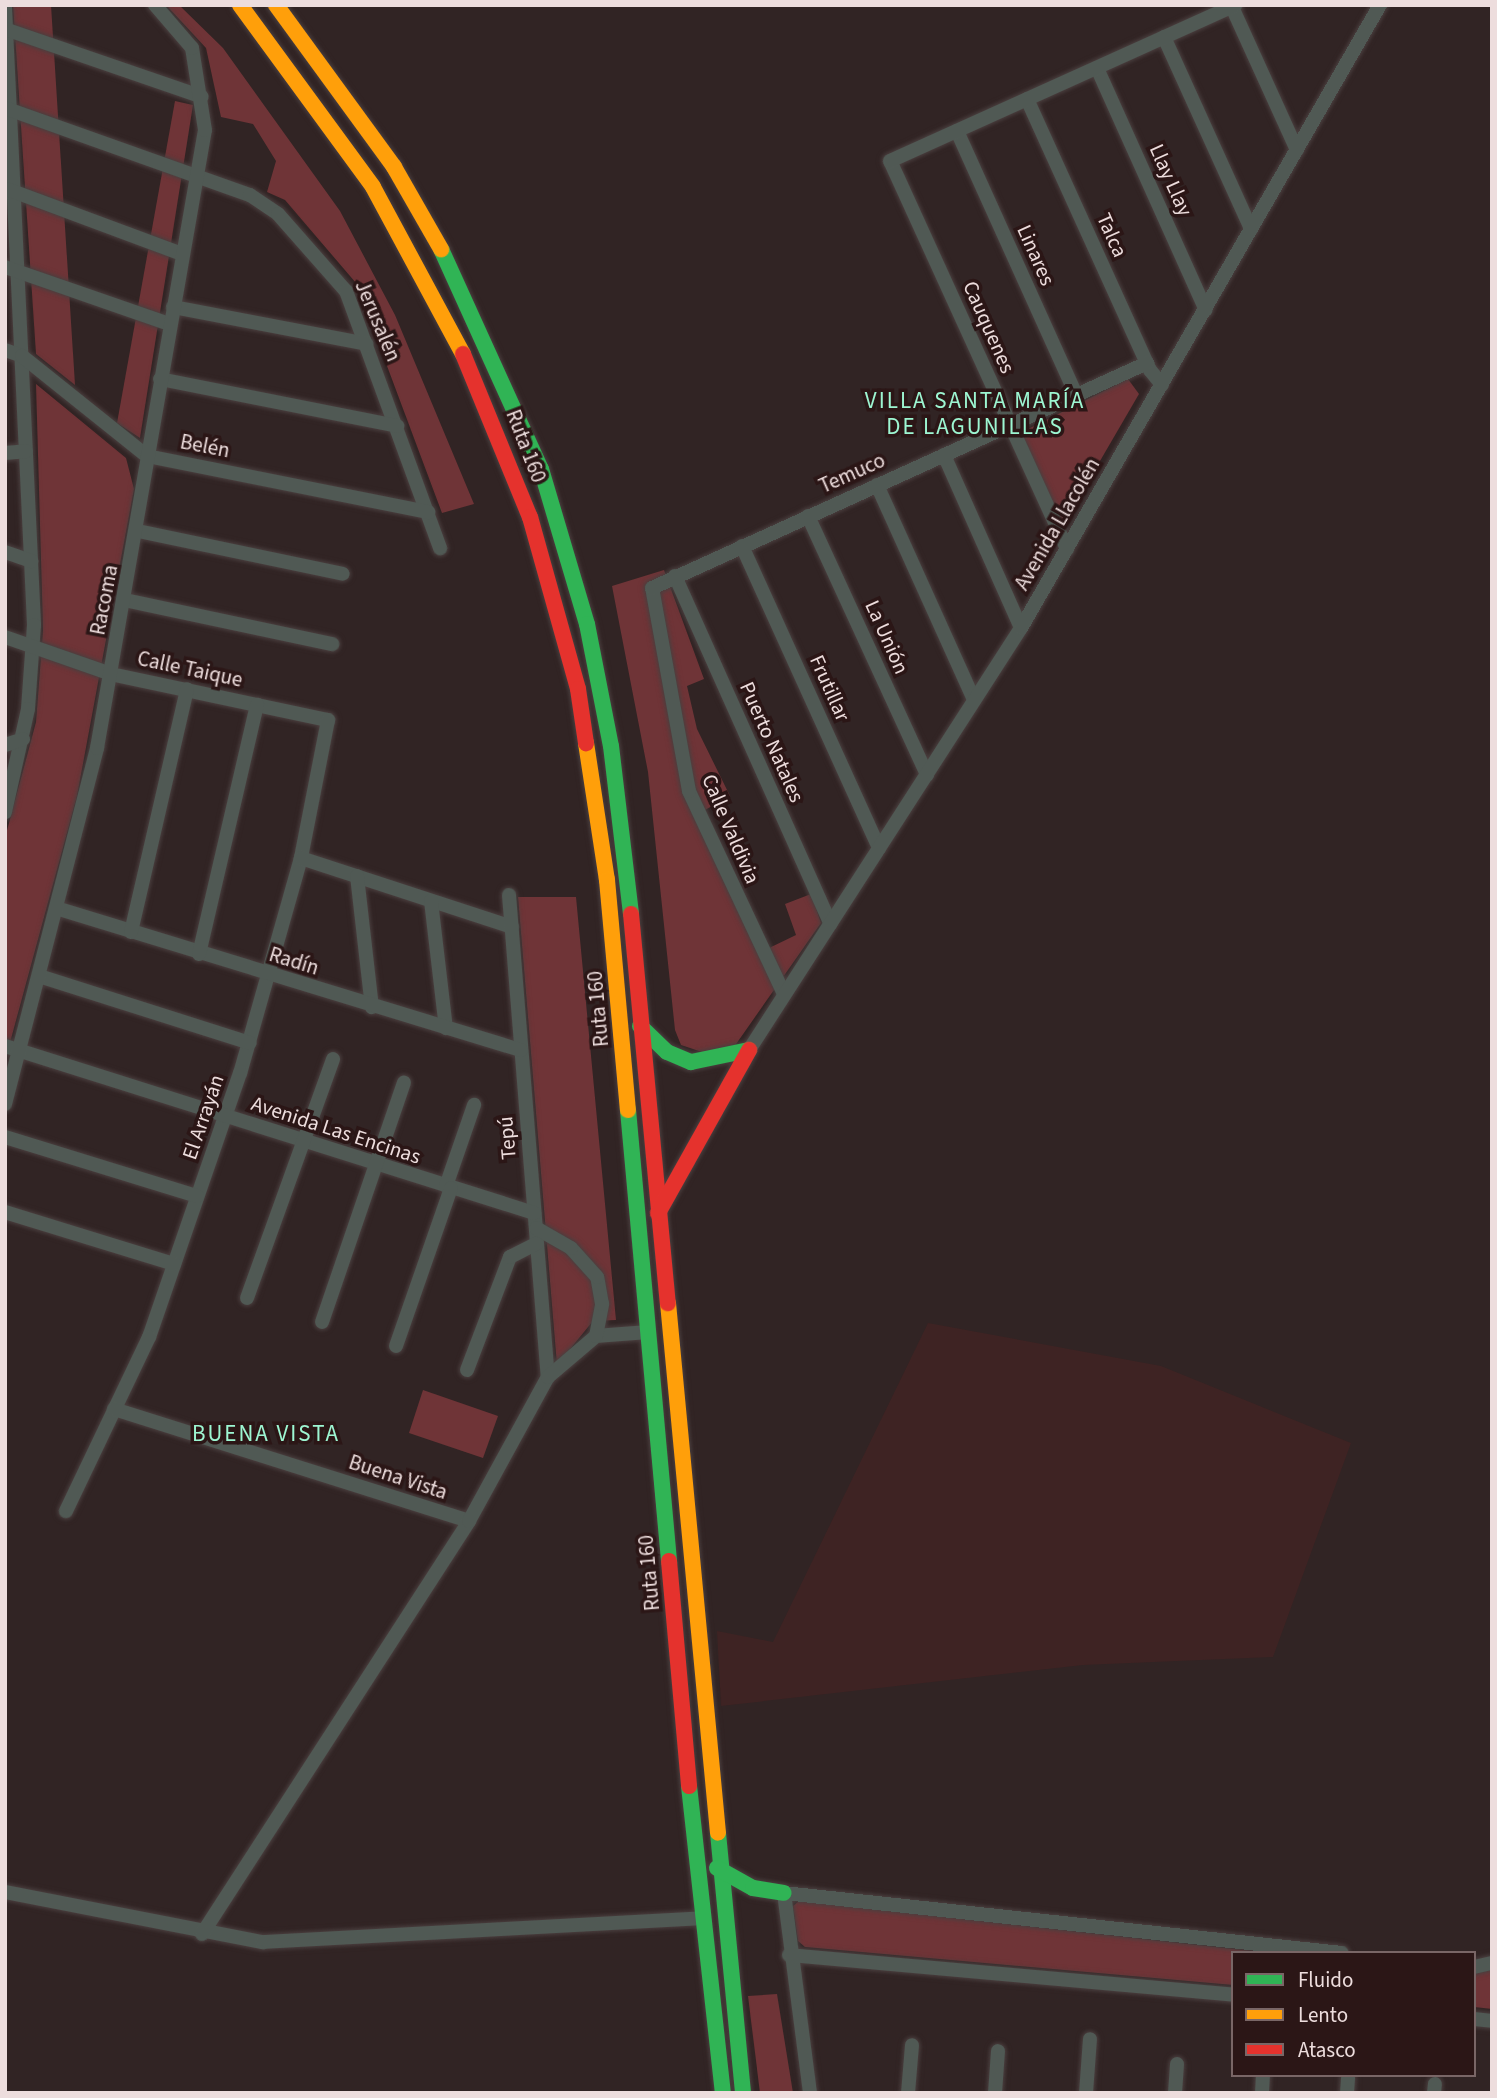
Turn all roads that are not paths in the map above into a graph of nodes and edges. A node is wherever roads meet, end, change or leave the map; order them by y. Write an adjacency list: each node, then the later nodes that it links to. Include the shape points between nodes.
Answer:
1 (155, 5): 12 (street, Racoma, via 192,48)
2 (234, 5): 8 (highway)
3 (240, 5): 8 (highway, Ruta 160)
4 (276, 5): 78 (highway, Ruta 160, via 418,206 487,338 541,468 579,592 609,733)
5 (1380, 5): 16 (street, Avenida Llacolén)
6 (1233, 6): 10 (street); 16 (street)
7 (5, 8): 9 (street)
8 (259, 28): 100 (highway, Ruta 160, via 352,155 433,290 485,399 552,587 580,699 602,832)
9 (6, 29): 12 (street); 14 (street)
10 (1164, 37): 11 (street); 19 (street)
11 (1097, 68): 13 (street); 23 (street, Llay Llay)
12 (202, 97): 17 (street, Racoma, via 205,130)
13 (1027, 99): 15 (street); 28 (street, Talca)
14 (8, 109): 17 (street, Jerusalén); 18 (street)
15 (957, 131): 31 (street, Linares); 32 (street, Cauquenes, via 891,161)
16 (1297, 150): 19 (street, Avenida Llacolén)
17 (196, 177): 20 (street, Racoma); 25 (street, Jerusalén, via 258,198 278,214 346,291)
18 (10, 190): 20 (street); 21 (street)
19 (1251, 229): 23 (street, Avenida Llacolén)
20 (182, 254): 22 (street, Racoma)
21 (12, 269): 24 (street); 27 (street)
22 (173, 307): 24 (street, Racoma); 25 (street)
23 (1206, 310): 30 (street, Avenida Llacolén)
24 (170, 324): 29 (street, Racoma)
25 (367, 344): 33 (street, Jerusalén)
26 (5, 350): 27 (street, Belén)
27 (22, 356): 34 (street); 37 (street, Belén)
28 (1147, 363): 30 (street, Talca); 31 (street, Temuco)
29 (160, 379): 33 (street); 37 (street, Racoma)
30 (1162, 385): 44 (street, Avenida Llacolén)
31 (1076, 395): 32 (street, Temuco)
32 (1011, 425): 36 (street, Temuco); 44 (street, Cauquenes)
33 (397, 426): 39 (street, Jerusalén)
34 (26, 451): 35 (street); 46 (street)
35 (5, 453)
36 (944, 455): 38 (street, Temuco); 51 (street)
37 (147, 456): 39 (street, Belén); 41 (street, Racoma)
38 (877, 485): 40 (street, Temuco); 57 (street)
39 (428, 512): 43 (street, Jerusalén)
40 (808, 516): 42 (street, Temuco); 62 (street, La Unión)
41 (138, 531): 47 (street); 50 (street, Racoma)
42 (742, 546): 48 (street, Temuco); 64 (street, Frutillar)
43 (440, 548)
44 (1067, 549): 51 (street, Avenida Llacolén)
45 (5, 552): 46 (street)
46 (31, 561): 54 (street)
47 (343, 574)
48 (675, 576): 49 (street, Temuco); 70 (street, Puerto Natales)
49 (652, 589): 76 (street, Calle Valdivia, via 689,790)
50 (125, 600): 53 (street); 55 (street, Racoma)
51 (1020, 628): 57 (street, Avenida Llacolén)
52 (5, 637): 54 (street, Calle Taique)
53 (332, 644)
54 (33, 648): 55 (street, Calle Taique); 60 (street)
55 (111, 674): 56 (street, Calle Taique); 69 (street, Racoma)
56 (187, 689): 58 (street, Calle Taique); 72 (street)
57 (974, 700): 62 (street, Avenida Llacolén)
58 (257, 705): 59 (street, Calle Taique); 73 (street)
59 (328, 720): 65 (street, El Arrayán)
60 (23, 739): 61 (street); 63 (street)
61 (5, 745)
62 (927, 775): 64 (street, Avenida Llacolén)
63 (5, 812)
64 (879, 848): 70 (street, Avenida Llacolén)
65 (301, 858): 66 (street); 75 (street, El Arrayán)
66 (357, 876): 68 (street); 77 (street)
67 (509, 895): 71 (street, Tepú)
68 (431, 901): 71 (street); 79 (street)
69 (57, 908): 72 (street, Radín); 74 (street, Racoma)
70 (831, 924): 76 (street, Avenida Llacolén)
71 (512, 928): 82 (street, Tepú)
72 (131, 932): 73 (street, Radín)
73 (199, 954): 75 (street, Radín)
74 (39, 976): 80 (street); 81 (street, Racoma)
75 (268, 976): 77 (street, Radín); 80 (street, El Arrayán)
76 (784, 994): 83 (street, Avenida Llacolén)
77 (372, 1007): 79 (street, Radín)
78 (640, 1026): 83 (highway, via 667,1052 691,1062); 95 (highway, Ruta 160)
79 (446, 1028): 82 (street, Radín)
80 (250, 1043): 88 (street, El Arrayán)
81 (12, 1048): 86 (street, Racoma); 88 (street, Avenida Las Encinas)
82 (521, 1050): 96 (street, Tepú)
83 (749, 1050): 95 (highway)
84 (333, 1059): 90 (street)
85 (404, 1083): 91 (street)
86 (5, 1104)
87 (474, 1105): 92 (street)
88 (225, 1116): 90 (street, Avenida Las Encinas); 93 (street, El Arrayán)
89 (5, 1137): 93 (street)
90 (304, 1142): 91 (street, Avenida Las Encinas); 98 (street)
91 (376, 1164): 92 (street, Avenida Las Encinas); 99 (street)
92 (449, 1187): 96 (street, Avenida Las Encinas); 102 (street)
93 (197, 1196): 97 (street, El Arrayán)
94 (5, 1212): 97 (street)
95 (657, 1214): 108 (highway, Ruta 160)
96 (536, 1228): 101 (street, Avenida Las Encinas, via 571,1248 597,1278 602,1304); 103 (street, via 510,1257); 104 (street, Tepú)
97 (174, 1264): 105 (street, El Arrayán)
98 (247, 1297)
99 (322, 1322)
100 (648, 1332): 101 (street); 111 (highway, Ruta 160)
101 (596, 1336): 104 (street)
102 (396, 1346)
103 (467, 1370)
104 (548, 1377): 107 (street)
105 (114, 1409): 106 (street, El Arrayán); 107 (street, Buena Vista)
106 (66, 1511)
107 (469, 1521): 112 (street)
108 (717, 1868): 110 (highway, via 753,1888); 121 (highway, Ruta 160)
109 (5, 1892): 112 (street)
110 (784, 1893): 113 (street); 114 (street)
111 (701, 1918): 112 (street, via 292,1942); 120 (highway, Ruta 160)
112 (202, 1934)
113 (1311, 1951)
114 (789, 1955): 115 (street); 122 (street)
115 (1231, 1995)
116 (1090, 2039): 125 (street)
117 (912, 2045): 123 (street)
118 (998, 2051): 124 (street)
119 (1177, 2064): 126 (street)
120 (723, 2093)
121 (743, 2093)
122 (810, 2093)
123 (908, 2093)
124 (995, 2093)
125 (1086, 2093)
126 (1175, 2093)

